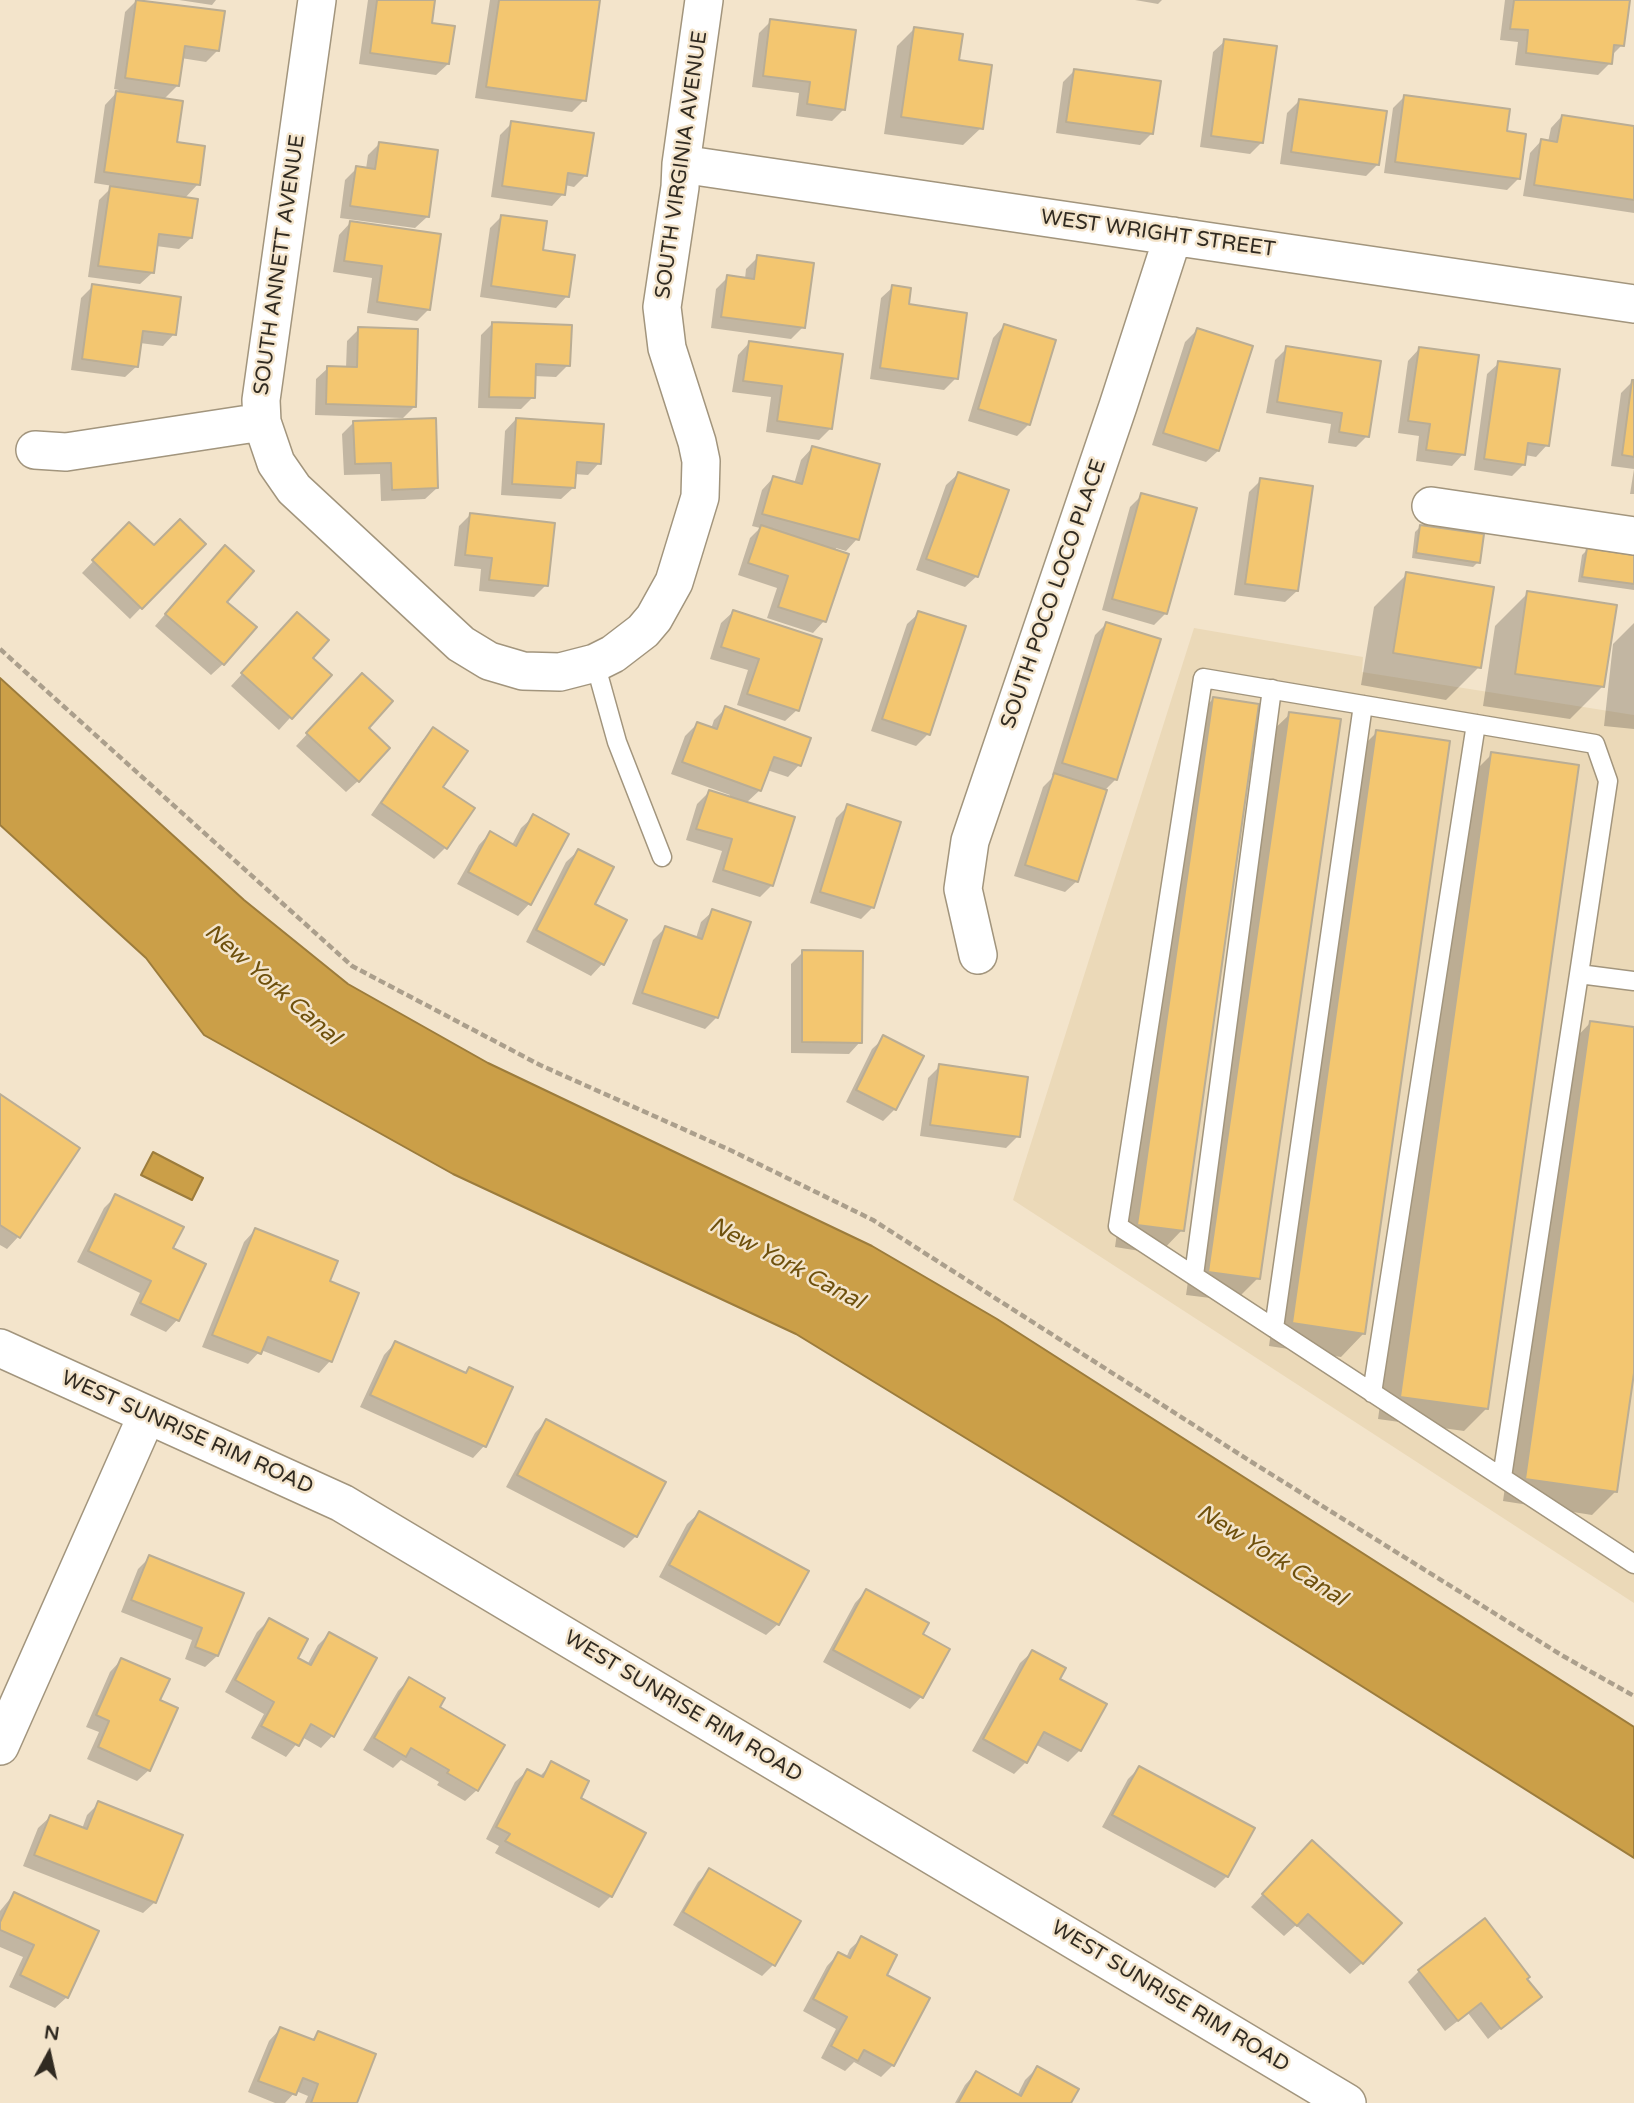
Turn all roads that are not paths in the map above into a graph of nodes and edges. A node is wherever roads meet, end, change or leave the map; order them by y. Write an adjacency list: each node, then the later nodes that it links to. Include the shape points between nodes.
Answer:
1 (317, 0): 6 (street, SOUTH ANNETT AVENUE, via 261,400)
2 (704, 0): 3 (street, SOUTH VIRGINIA AVENUE)
3 (681, 164): 4 (street, WEST WRIGHT STREET); 10 (street, SOUTH VIRGINIA AVENUE, via 662,307 667,348 699,451 700,496 674,582 654,618 613,654)
4 (1173, 236): 5 (street, WEST WRIGHT STREET); 15 (street, SOUTH POCO LOCO PLACE, via 970,841 962,890)
5 (1634, 304)
6 (262, 422): 7 (street, via 66,452); 10 (street, SOUTH ANNETT AVENUE, via 276,463 294,489 461,644 489,661 523,671 560,672)
7 (35, 450)
8 (1431, 506): 9 (street)
9 (1634, 536)
10 (595, 663): 14 (lane, via 617,743)
11 (1272, 689): 12 (lane); 18 (lane); 18 (lane, via 1203,678 1118,1226)
12 (1363, 705): 13 (lane); 19 (lane)
13 (1476, 724): 16 (lane, via 1595,744 1608,781); 21 (lane)
14 (662, 857)
15 (978, 955)
16 (1580, 974): 17 (lane); 23 (lane)
17 (1634, 981)
18 (1194, 1275): 19 (lane)
19 (1274, 1328): 21 (lane)
20 (0, 1348): 22 (street, WEST SUNRISE RIM ROAD)
21 (1372, 1393): 23 (lane)
22 (147, 1415): 25 (street); 26 (street, WEST SUNRISE RIM ROAD, via 342,1503)
23 (1502, 1477): 24 (lane)
24 (1634, 1564)
25 (0, 1746)
26 (1347, 2103)

